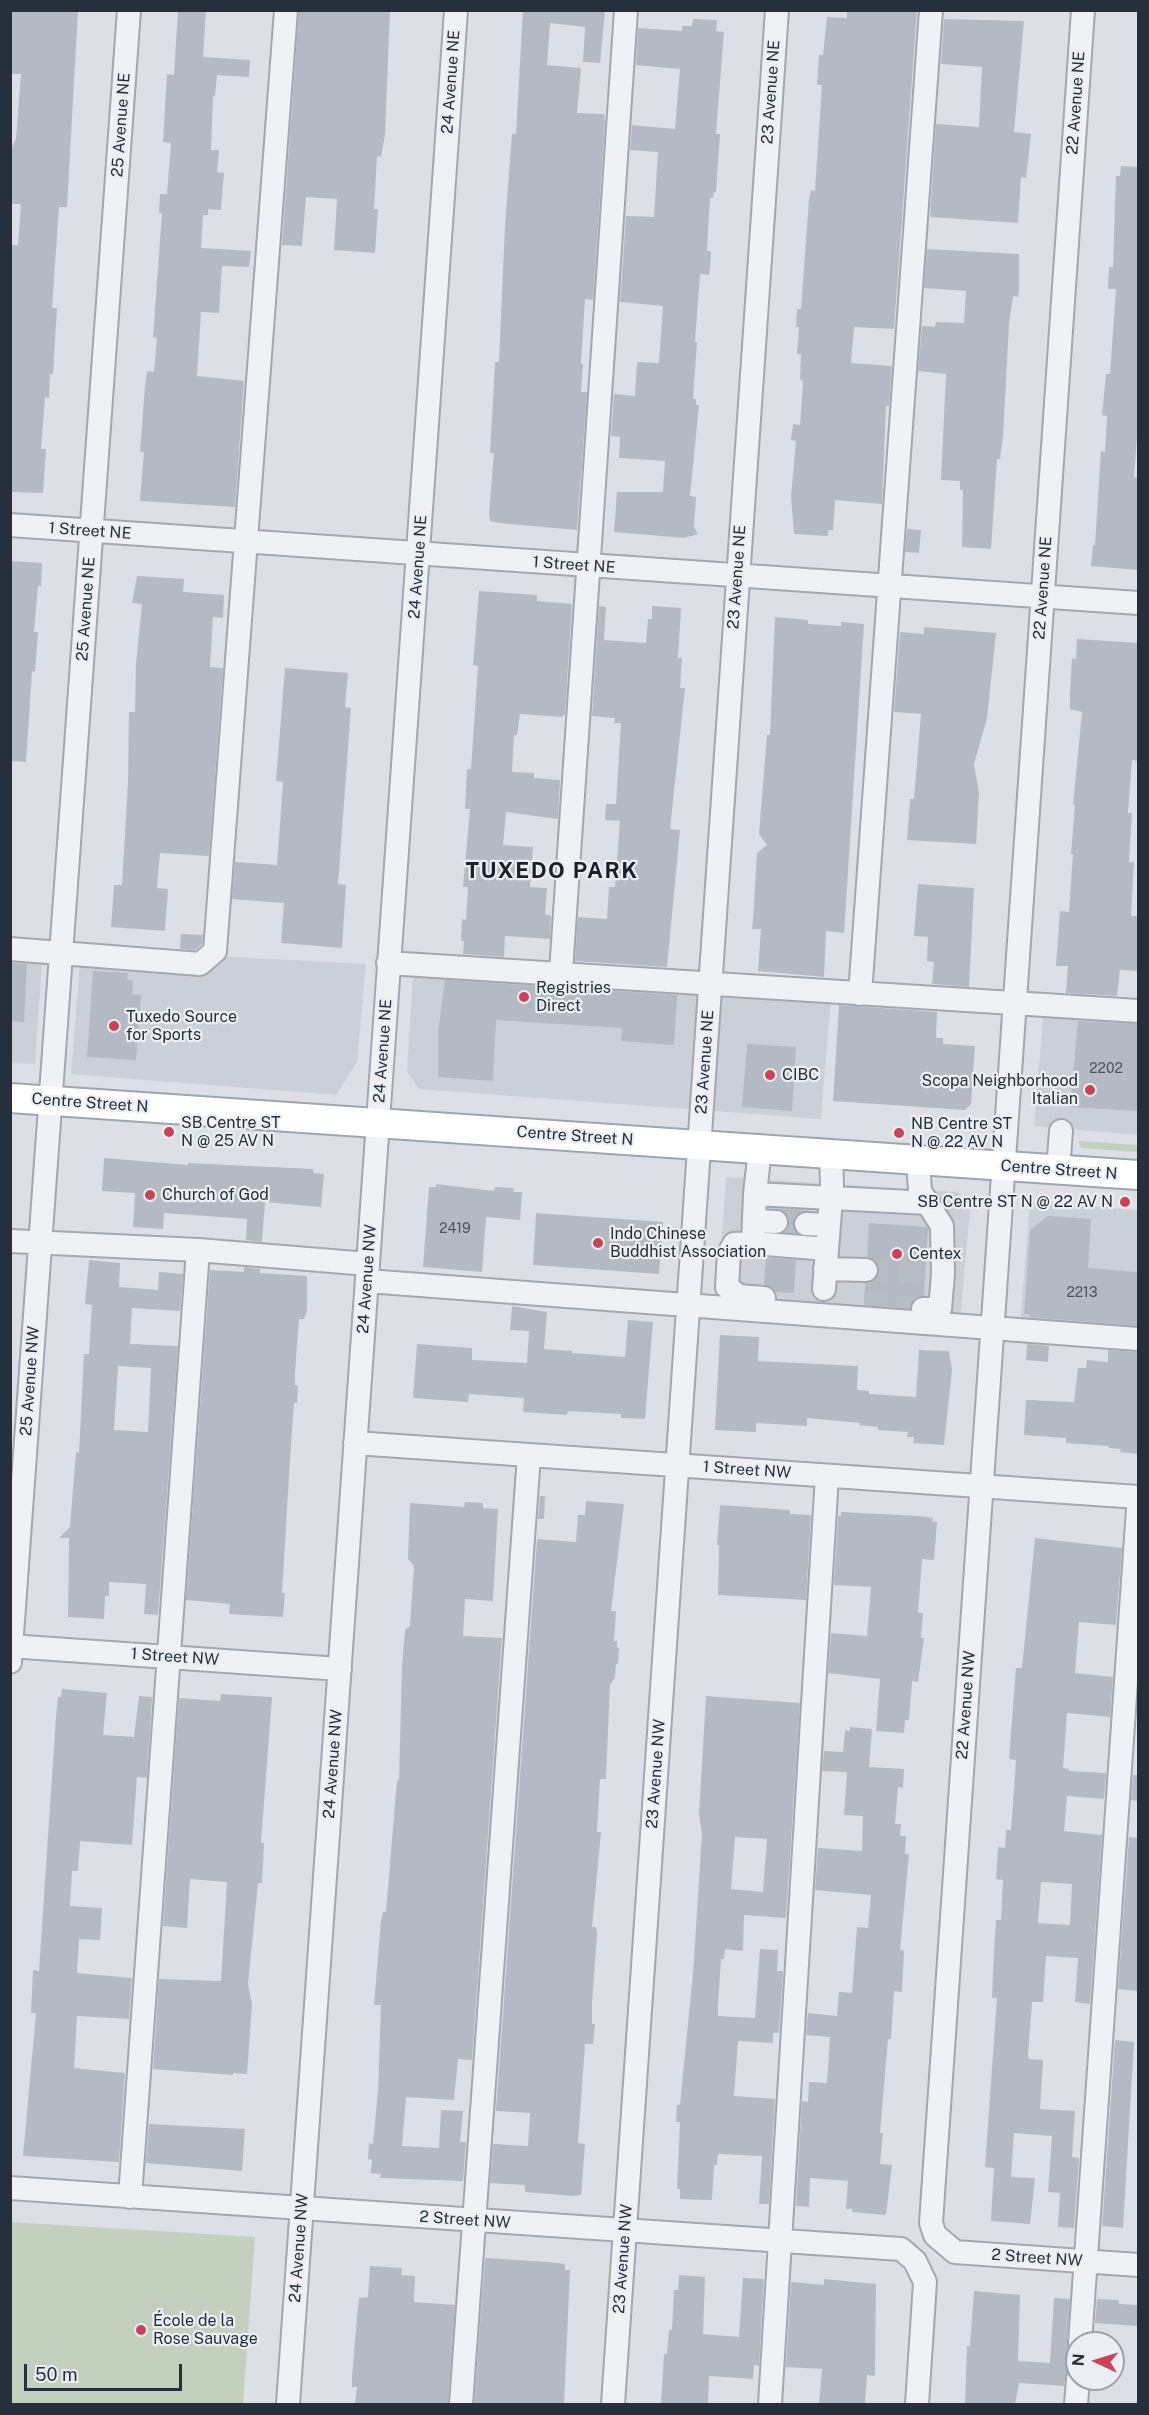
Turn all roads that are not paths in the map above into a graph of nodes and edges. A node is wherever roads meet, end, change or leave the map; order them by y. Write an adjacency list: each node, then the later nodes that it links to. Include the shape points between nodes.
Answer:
1 (129, 10): 9 (street, 25 Avenue NE)
2 (286, 10): 10 (street)
3 (456, 10): 11 (street, 24 Avenue NE)
4 (626, 10): 12 (street)
5 (777, 10): 13 (street, 23 Avenue NE)
6 (932, 10): 14 (street)
7 (1083, 10): 15 (street, 22 Avenue NE)
8 (10, 525): 9 (street, 1 Street NE)
9 (92, 531): 10 (street, 1 Street NE); 18 (street, 25 Avenue NE)
10 (245, 542): 11 (street, 1 Street NE); 18 (street, via 215,951 200,964)
11 (419, 554): 12 (street, 1 Street NE); 19 (street, 24 Avenue NE)
12 (588, 565): 13 (street, 1 Street NE); 20 (street)
13 (737, 577): 14 (street, 1 Street NE); 21 (street, 23 Avenue NE)
14 (890, 586): 15 (street, 1 Street NE); 22 (street)
15 (1042, 597): 16 (street, 1 Street NE); 23 (street, 22 Avenue NE)
16 (1138, 603)
17 (10, 949): 18 (street)
18 (60, 953): 27 (street, 25 Avenue NE)
19 (388, 963): 20 (street); 28 (street, 24 Avenue NE)
20 (561, 972): 21 (street)
21 (710, 983): 22 (street); 30 (street, 23 Avenue NE)
22 (860, 994): 23 (street)
23 (1013, 1009): 24 (street); 25 (street); 34 (street, 22 Avenue NE)
24 (1138, 1011)
25 (1061, 1019)
26 (10, 1098): 27 (main road, Centre Street N)
27 (49, 1100): 28 (main road, Centre Street N); 42 (street, 25 Avenue NW)
28 (378, 1123): 30 (main road, Centre Street N); 46 (street, 24 Avenue NW)
29 (1061, 1131): 35 (street)
30 (699, 1144): 31 (main road, Centre Street N); 48 (street, 23 Avenue NW)
31 (760, 1149): 32 (main road, Centre Street N); 37 (street)
32 (831, 1154): 33 (main road, Centre Street N); 38 (street)
33 (918, 1160): 34 (main road, Centre Street N); 39 (street, via 920,1191)
34 (1002, 1166): 35 (main road, Centre Street N); 50 (street, 22 Avenue NW)
35 (1058, 1170): 36 (main road, Centre Street N)
36 (1138, 1175)
37 (755, 1194): 38 (street); 40 (street)
38 (831, 1198): 39 (street); 44 (street, via 818,1224)
39 (929, 1203): 49 (street, via 942,1227 934,1274 939,1309)
40 (761, 1229): 44 (street); 47 (street, via 734,1244 729,1253 727,1287 739,1296)
41 (10, 1241): 42 (street)
42 (39, 1243): 43 (street); 59 (street, 25 Avenue NW)
43 (198, 1250): 46 (street); 60 (street)
44 (825, 1269): 45 (street)
45 (866, 1270)
46 (367, 1272): 48 (street); 52 (street, 24 Avenue NW)
47 (864, 1304)
48 (688, 1306): 50 (street); 54 (street, 23 Avenue NW)
49 (923, 1309)
50 (992, 1327): 51 (street); 56 (street, 22 Avenue NW)
51 (1138, 1339)
52 (355, 1443): 53 (street, 1 Street NW); 61 (street, 24 Avenue NW)
53 (529, 1455): 54 (street, 1 Street NW); 65 (street)
54 (677, 1465): 55 (street, 1 Street NW); 66 (street, 23 Avenue NW)
55 (827, 1476): 56 (street, 1 Street NW); 67 (street)
56 (981, 1487): 57 (street, 1 Street NW); 68 (street, 22 Avenue NW, via 931,2223)
57 (1138, 1497)
58 (1138, 1509): 69 (street)
59 (11, 1651): 60 (street, 1 Street NW)
60 (168, 1657): 61 (street, 1 Street NW); 63 (street)
61 (339, 1669): 64 (street, 24 Avenue NW)
62 (10, 2188): 63 (street, 2 Street NW)
63 (130, 2197): 64 (street, 2 Street NW)
64 (302, 2209): 65 (street, 2 Street NW); 72 (street, 24 Avenue NW)
65 (474, 2220): 66 (street, 2 Street NW); 73 (street)
66 (625, 2231): 67 (street, 2 Street NW); 74 (street, 23 Avenue NW)
67 (781, 2241): 75 (street); 76 (street, 2 Street NW, via 901,2249 915,2262 925,2282)
68 (940, 2241): 69 (street, 2 Street NW, via 955,2252)
69 (1086, 2261): 70 (street, 2 Street NW); 71 (street)
70 (1138, 2265)
71 (1081, 2331)
72 (288, 2404)
73 (461, 2404)
74 (613, 2404)
75 (770, 2404)
76 (917, 2404)

